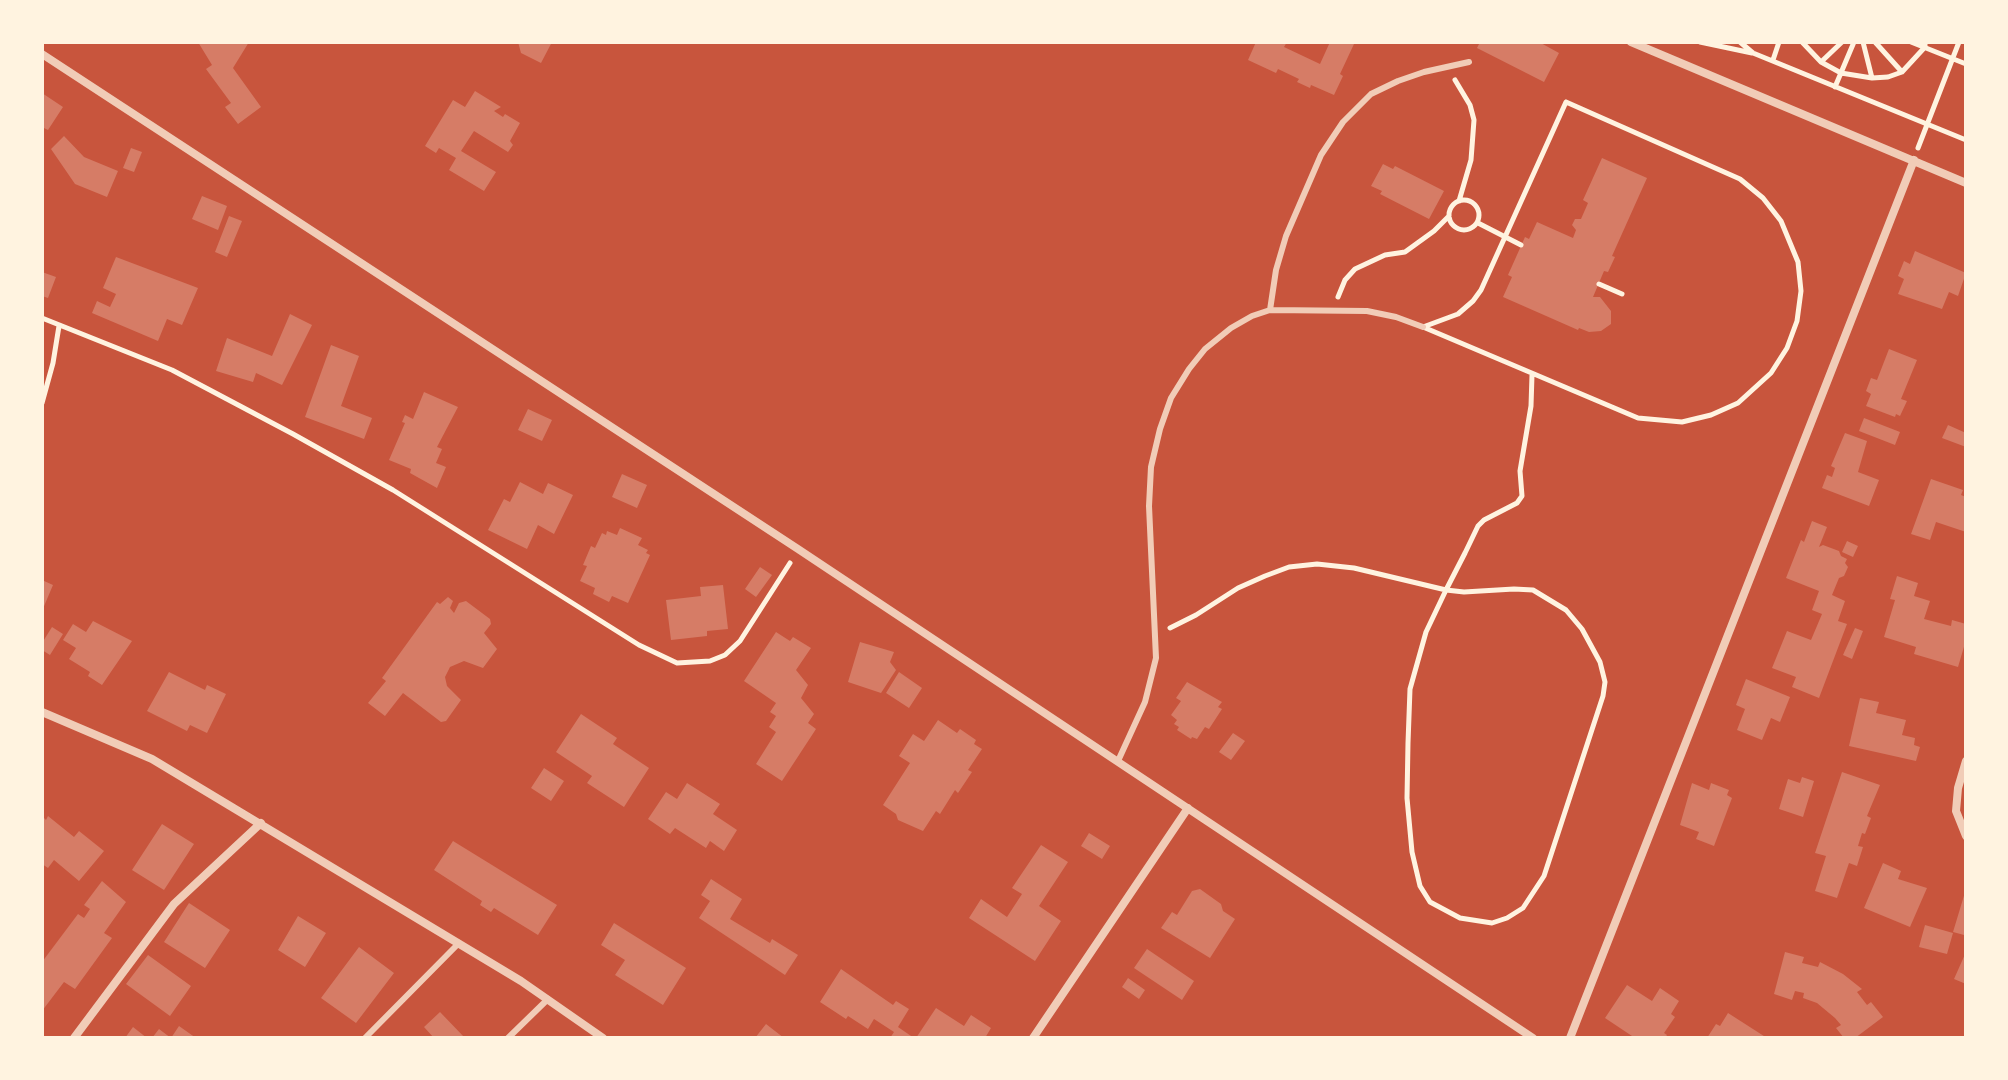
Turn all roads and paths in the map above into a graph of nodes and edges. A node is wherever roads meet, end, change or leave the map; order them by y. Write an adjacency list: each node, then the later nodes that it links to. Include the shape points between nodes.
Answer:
1 (1631, 42): 27 (street)
2 (1700, 42): 13 (path)
3 (1740, 42): 13 (path)
4 (1779, 42): 16 (path)
5 (1802, 42): 18 (path)
6 (1842, 42): 18 (path)
7 (1854, 42): 22 (path)
8 (1863, 42): 23 (path)
9 (1875, 42): 21 (path)
10 (1911, 42): 12 (path)
11 (1959, 42): 15 (path)
12 (1925, 45): 15 (path); 21 (path)
13 (1753, 53): 16 (path)
14 (42, 54): 43 (street)
15 (1953, 58): 19 (path); 25 (path)
16 (1773, 60): 24 (path)
17 (1469, 62): 20 (lane)
18 (1821, 62): 22 (path)
19 (1966, 64)
20 (1442, 70): 29 (path, via 1462,90 1474,120 1471,160); 37 (lane, via 1371,94 1343,122 1321,155 1286,236)
21 (1902, 72): 23 (path)
22 (1841, 73): 23 (path); 24 (path)
23 (1872, 78)
24 (1835, 87): 25 (path)
25 (1928, 124): 26 (path); 27 (path)
26 (1966, 140)
27 (1914, 160): 28 (street); 60 (street)
28 (1966, 183)
29 (1459, 201): 30 (path); 31 (path, via 1476,205)
30 (1449, 216): 31 (path, via 1460,230); 36 (path, via 1405,252 1355,269 1345,280)
31 (1478, 223): 32 (path)
32 (1505, 237): 33 (path); 40 (path, via 1473,301 1458,314); 41 (path, via 1566,102 1740,179 1772,209 1798,262 1799,306 1787,348 1761,384 1725,410 1682,422 1638,418)
33 (1521, 245)
34 (1599, 284): 35 (path)
35 (1622, 294)
36 (1335, 309): 37 (lane); 40 (lane, via 1367,311)
37 (1270, 310): 45 (lane, via 1231,328 1205,349 1171,398 1151,467)
38 (42, 318): 39 (path)
39 (59, 326): 42 (path); 43 (path, via 172,370 293,434 393,490 639,645 677,663 710,661 740,641)
40 (1423, 327): 41 (path)
41 (1532, 375): 44 (path, via 1520,471 1522,496 1478,526)
42 (42, 403)
43 (798, 549): 47 (street)
44 (1446, 590): 44 (path, via 1426,632 1410,689 1407,798 1412,852 1430,902 1460,918 1492,923 1523,908 1544,876 1605,682 1582,629 1548,598 1523,589); 45 (path, via 1354,568 1303,565 1238,588 1172,628)
45 (1155, 628): 47 (lane, via 1156,658 1145,702)
46 (42, 712): 50 (street, via 152,759)
47 (1118, 761): 49 (street)
48 (1966, 761): 51 (street, via 1956,811)
49 (1188, 808): 58 (street); 59 (street)
50 (261, 823): 52 (street); 54 (street, via 174,904)
51 (1966, 836)
52 (459, 943): 53 (street); 55 (lane)
53 (548, 999): 56 (lane); 57 (street)
54 (74, 1038)
55 (365, 1038)
56 (508, 1038)
57 (603, 1038)
58 (1033, 1038)
59 (1533, 1038)
60 (1570, 1038)

